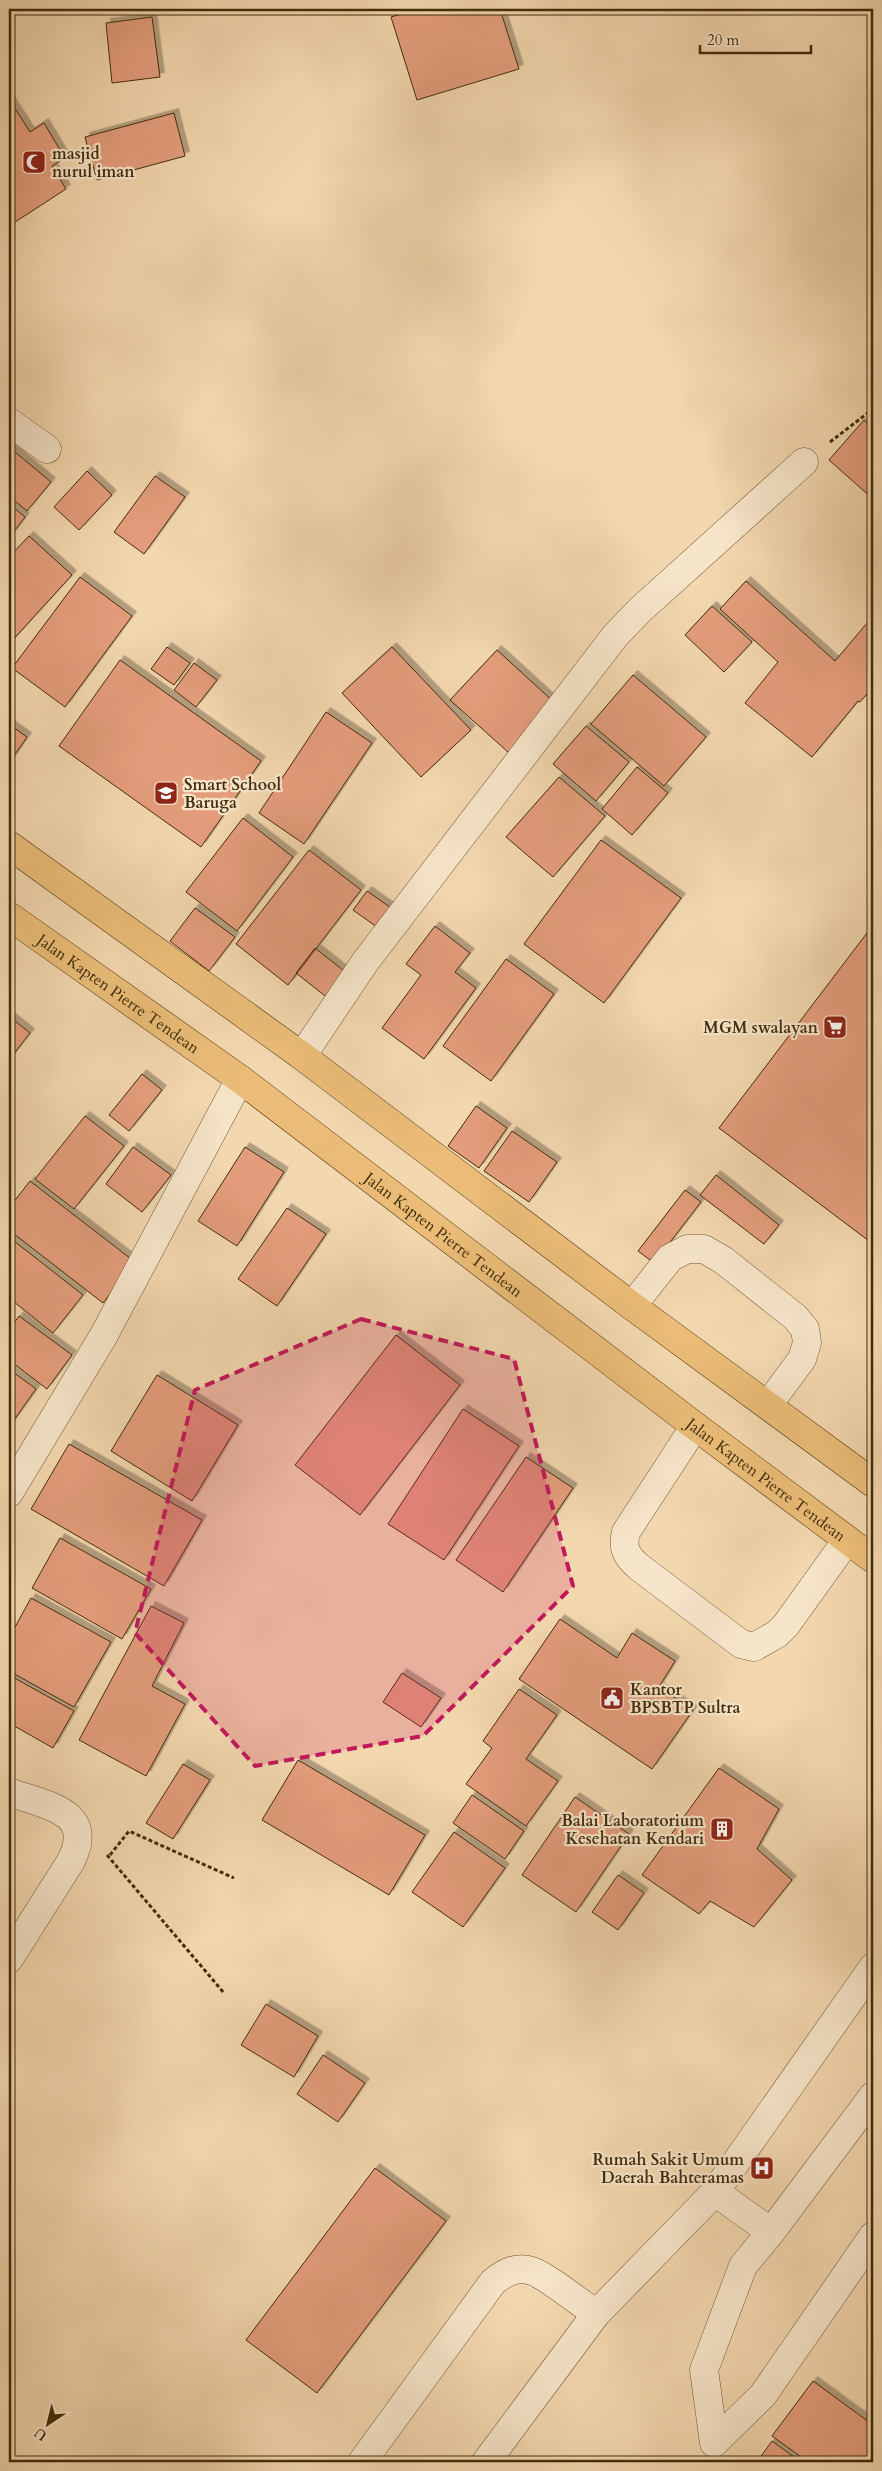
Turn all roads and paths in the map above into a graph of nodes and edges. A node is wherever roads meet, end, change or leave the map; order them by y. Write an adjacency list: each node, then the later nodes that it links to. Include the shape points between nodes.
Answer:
1 (873, 409): 4 (path)
2 (9, 422): 3 (street)
3 (47, 449)
4 (804, 462): 7 (street, via 615,636 365,962)
5 (9, 846): 7 (highway)
6 (9, 916): 8 (highway, Jalan Kapten Pierre Tendean)
7 (302, 1056): 9 (highway)
8 (240, 1079): 11 (highway, Jalan Kapten Pierre Tendean); 13 (street, via 104,1335)
9 (632, 1306): 10 (highway); 10 (street, via 670,1258 687,1249 704,1249 723,1260 795,1317 805,1329 808,1343 802,1359)
10 (768, 1405): 12 (highway)
11 (694, 1426): 14 (highway, Jalan Kapten Pierre Tendean); 14 (street, via 626,1532 623,1544 627,1556 639,1567 741,1644 754,1646 777,1634)
12 (873, 1483)
13 (9, 1493)
14 (847, 1540): 15 (highway, Jalan Kapten Pierre Tendean)
15 (873, 1559)
16 (9, 1792): 17 (street, via 63,1812 74,1820)
17 (78, 1847): 18 (path); 20 (street)
18 (110, 1855): 19 (path, via 129,1831); 22 (path)
19 (234, 1878)
20 (9, 1959)
21 (873, 1967): 24 (street)
22 (224, 1993)
23 (873, 2096): 25 (street)
24 (715, 2192): 25 (street); 27 (street)
25 (771, 2232): 28 (street, via 743,2266 704,2370)
26 (873, 2236): 28 (street, via 763,2395)
27 (596, 2314): 29 (street, via 532,2271 515,2269 503,2274 493,2282); 30 (street)
28 (710, 2453)
29 (362, 2462)
30 (486, 2462)

